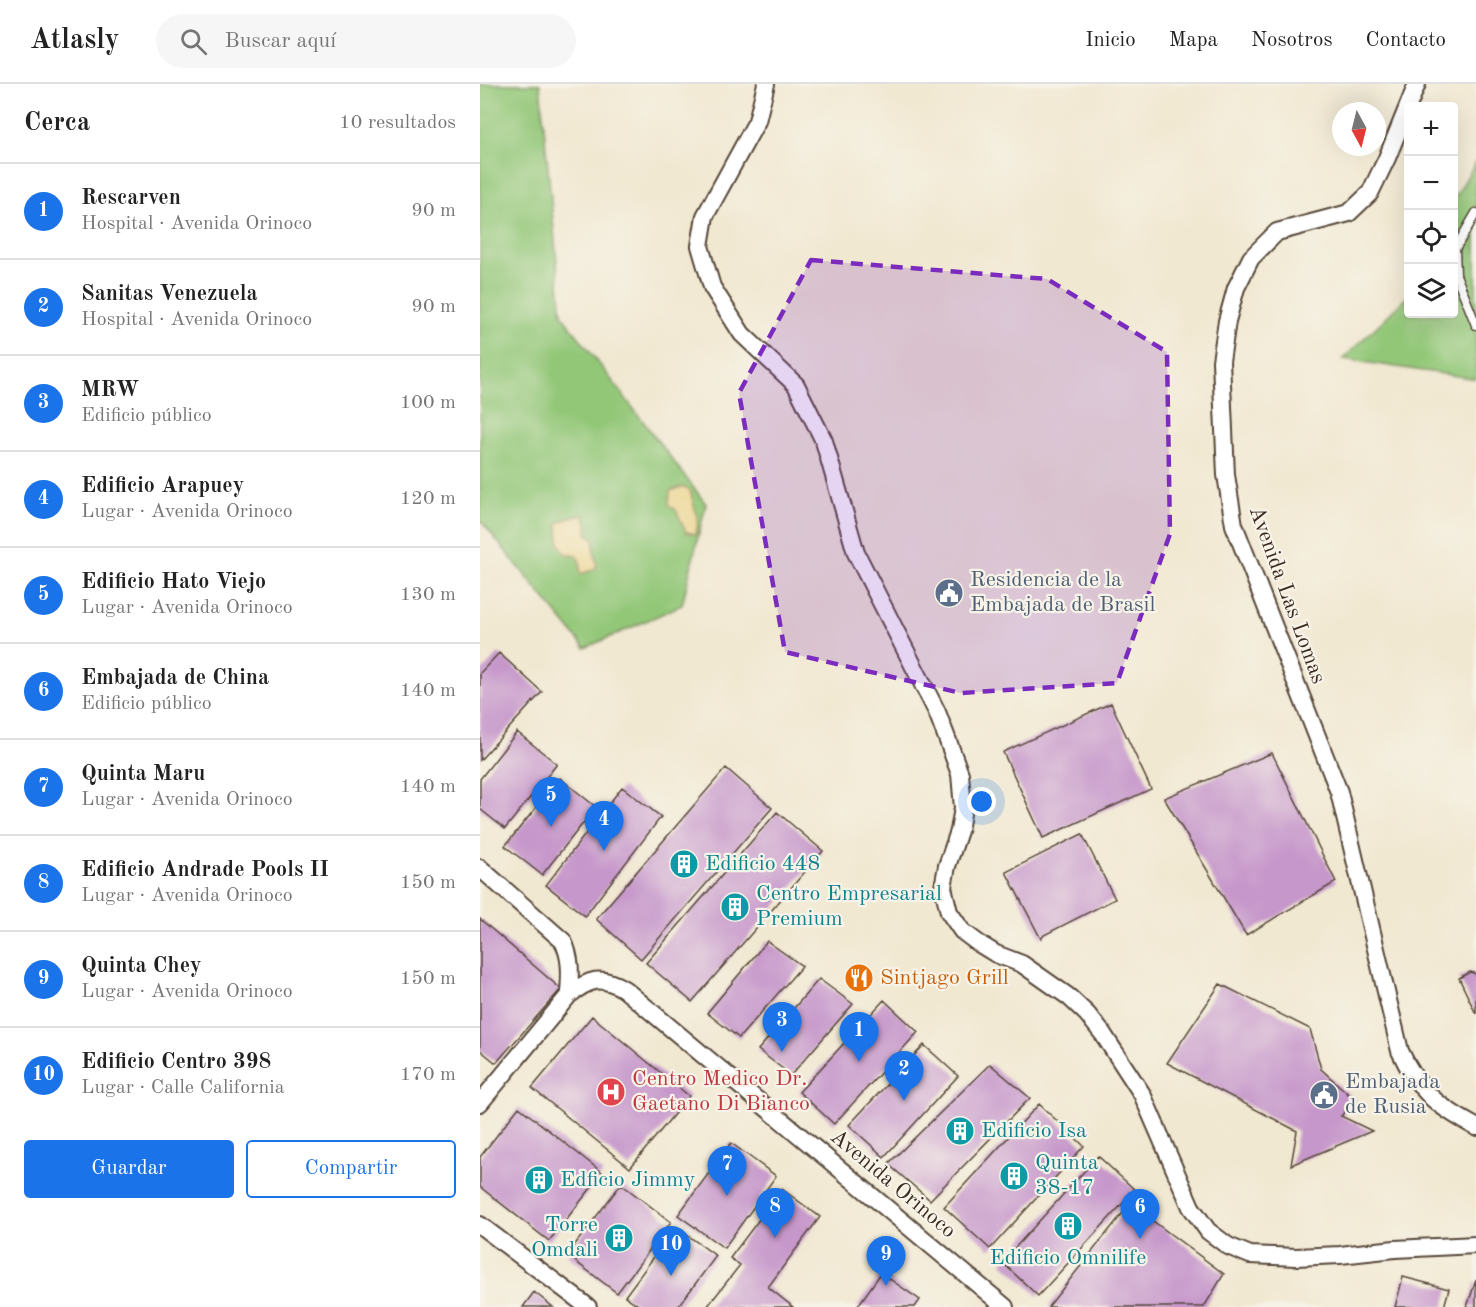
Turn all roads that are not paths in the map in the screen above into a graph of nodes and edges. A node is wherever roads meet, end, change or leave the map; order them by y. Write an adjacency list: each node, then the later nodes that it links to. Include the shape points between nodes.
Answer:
1 (766, 84): 10 (street, via 757,121 705,216 700,246 712,287 742,334 796,385 824,441 856,553 948,741 960,774 963,808 943,887 949,912 962,931 978,943 1022,964 1087,1014 1142,1094 1191,1207 1208,1230 1228,1246 1250,1255 1296,1257)
2 (1417, 84): 8 (street, Avenida Las Lomas, via 1370,193 1349,213 1277,232 1251,258 1236,288 1221,361 1226,475 1234,525 1339,792 1400,1051 1425,1093 1444,1109)
3 (1476, 213): 4 (lane, via 1455,249 1456,275)
4 (1476, 325)
5 (480, 868): 6 (street, via 563,941 571,968)
6 (569, 995): 7 (street); 12 (street, Avenida Orinoco, via 583,984 603,980 624,989)
7 (480, 1102)
8 (1476, 1126)
9 (480, 1225): 11 (street)
10 (1476, 1245)
11 (588, 1307)
12 (1005, 1307)

